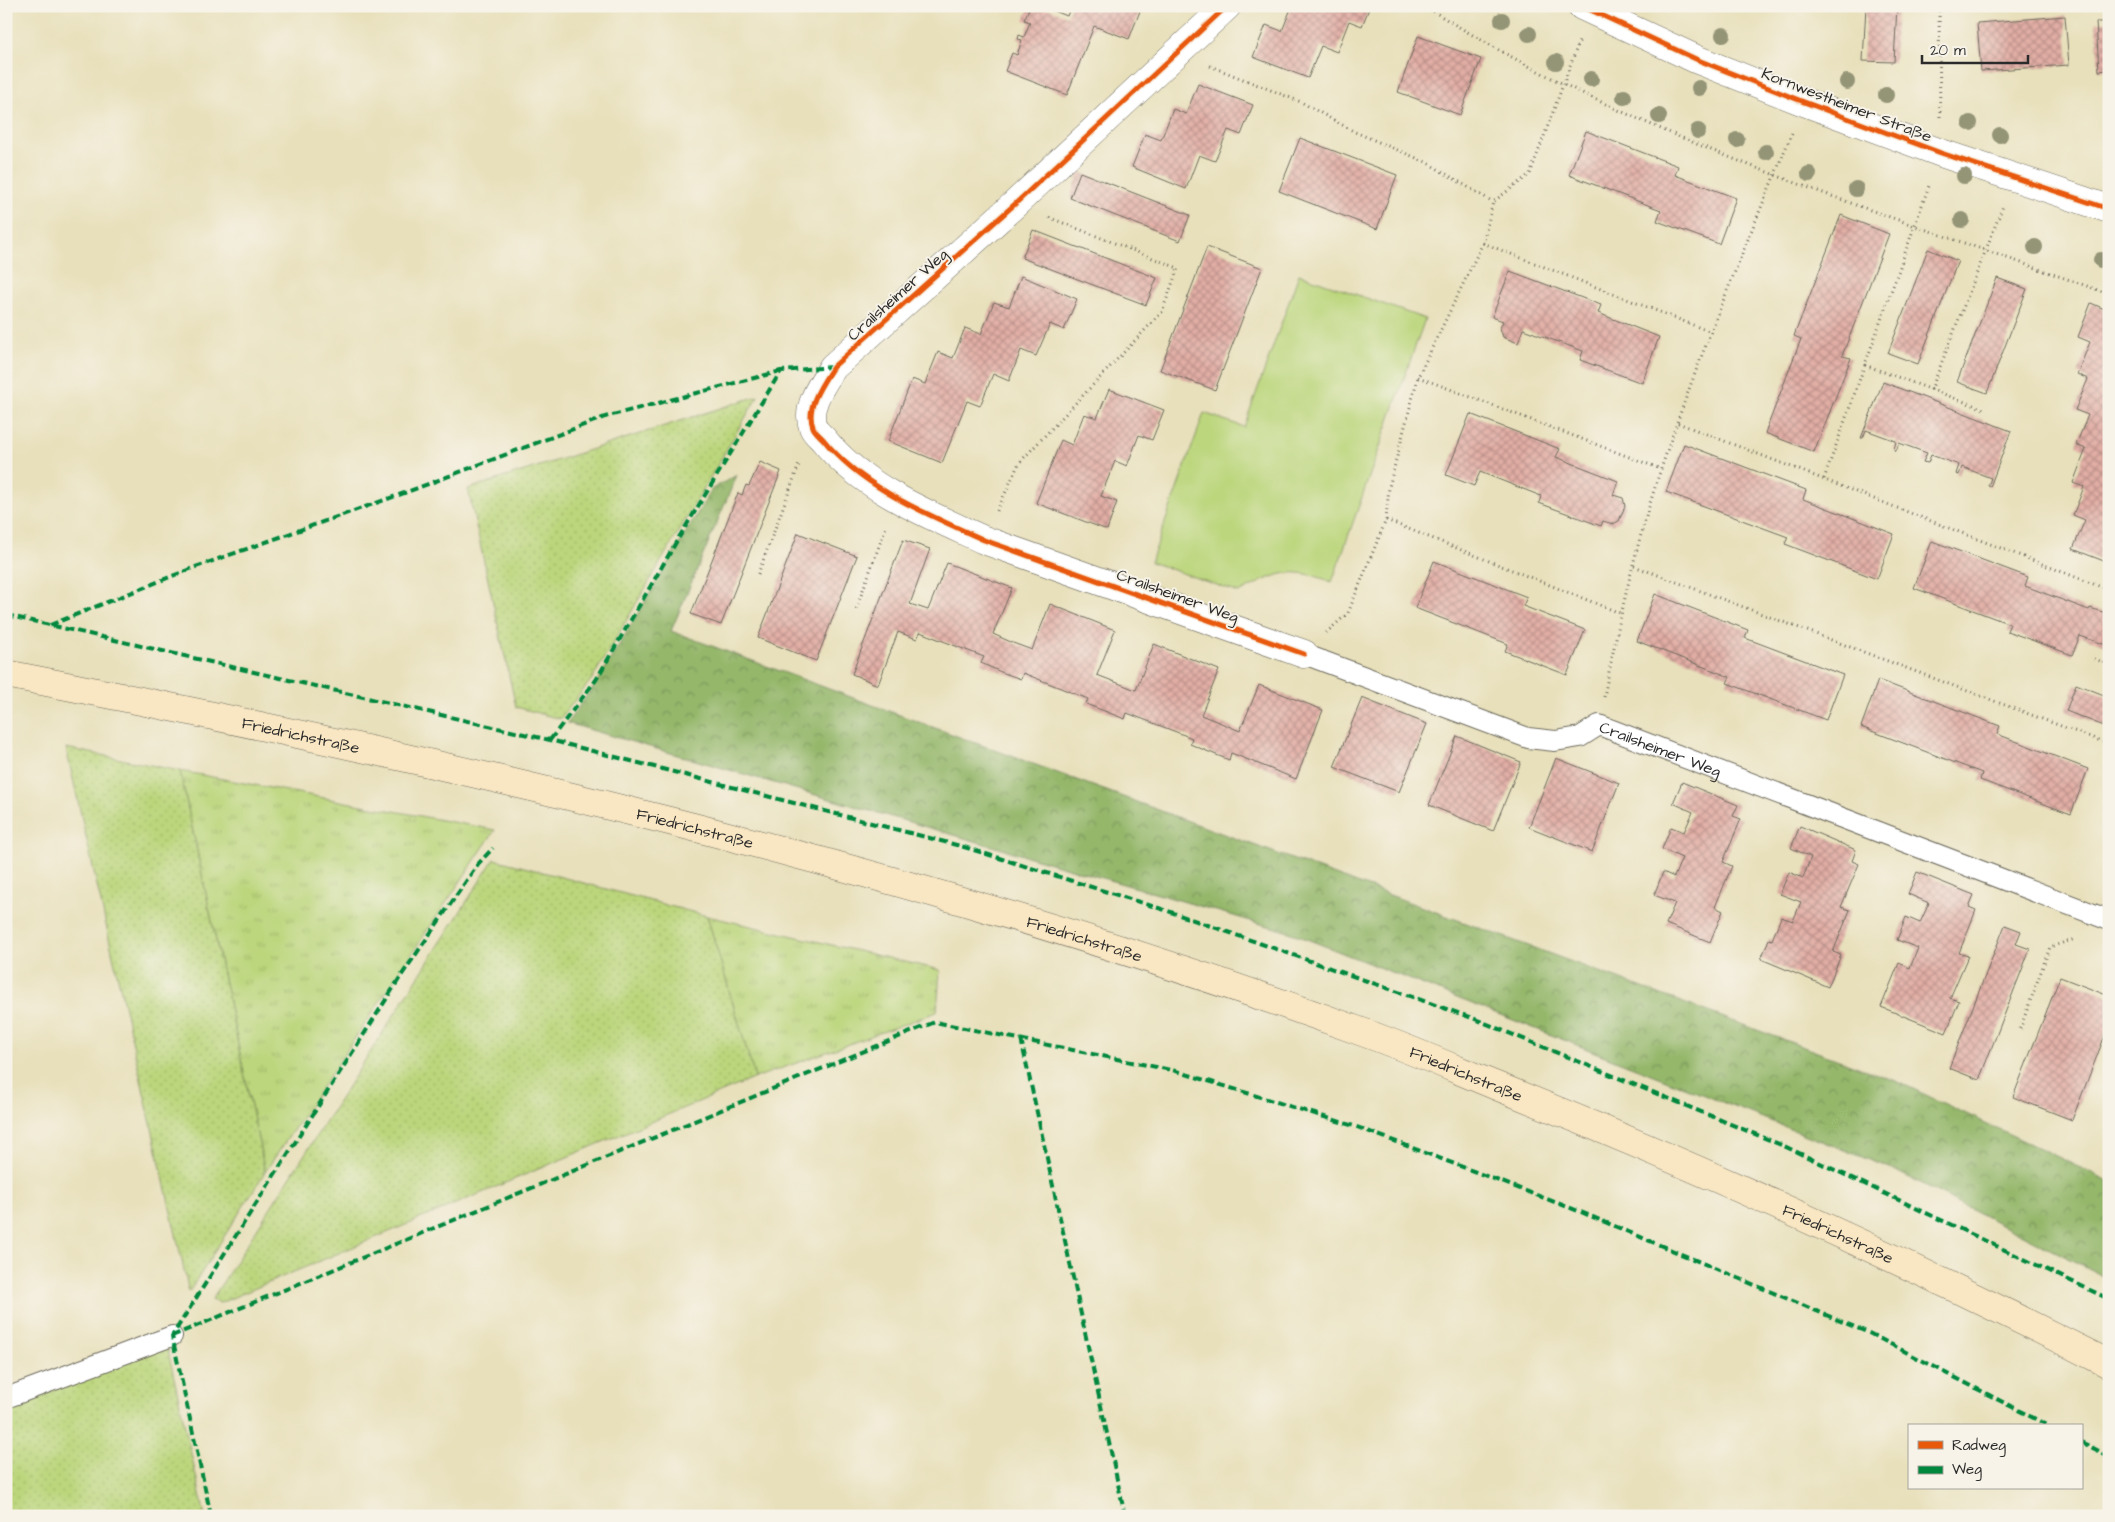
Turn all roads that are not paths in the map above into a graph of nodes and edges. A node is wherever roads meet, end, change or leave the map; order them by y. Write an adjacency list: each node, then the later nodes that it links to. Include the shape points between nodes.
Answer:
1 (1228, 6): 4 (street, Crailsheimer Weg, via 833,367 812,409 813,427 841,460 860,475 984,540)
2 (1586, 8): 3 (street, Kornwestheimer Straße, via 1698,60 1804,102 1941,153)
3 (2109, 209)
4 (1304, 654): 6 (lane, Crailsheimer Weg, via 1528,738 1555,741 1580,737 1599,725)
5 (6, 674): 8 (main road, Friedrichstraße, via 423,762 662,820 902,883 1148,958 1367,1034 1607,1130 1777,1203 1930,1274)
6 (2109, 920)
7 (172, 1336): 9 (lane)
8 (2109, 1364)
9 (6, 1398)

